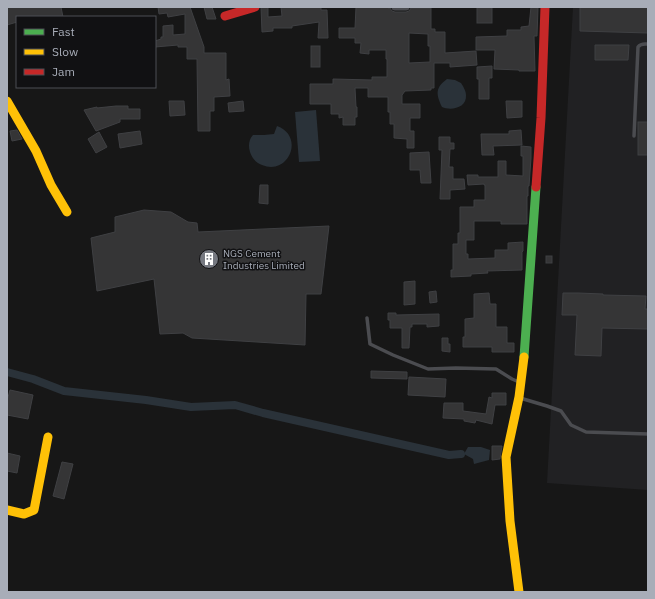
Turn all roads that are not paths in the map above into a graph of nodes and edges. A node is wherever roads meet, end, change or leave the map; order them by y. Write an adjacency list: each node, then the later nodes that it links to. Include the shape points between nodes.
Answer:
1 (255, 7): 5 (street)
2 (395, 7): 3 (street)
3 (406, 7)
4 (545, 7): 11 (street, via 541,118 525,345)
5 (225, 16)
6 (648, 44): 8 (lane, via 638,47)
7 (7, 101): 9 (street)
8 (634, 136)
9 (68, 212)
10 (368, 318): 11 (lane, via 370,344 393,355 428,369 496,369)
11 (520, 382): 12 (street)
12 (519, 398): 13 (lane, via 561,411 571,424 586,432); 16 (street, via 506,457 510,521)
13 (648, 434)
14 (48, 437): 15 (street, via 34,510 24,514)
15 (7, 510)
16 (519, 592)

